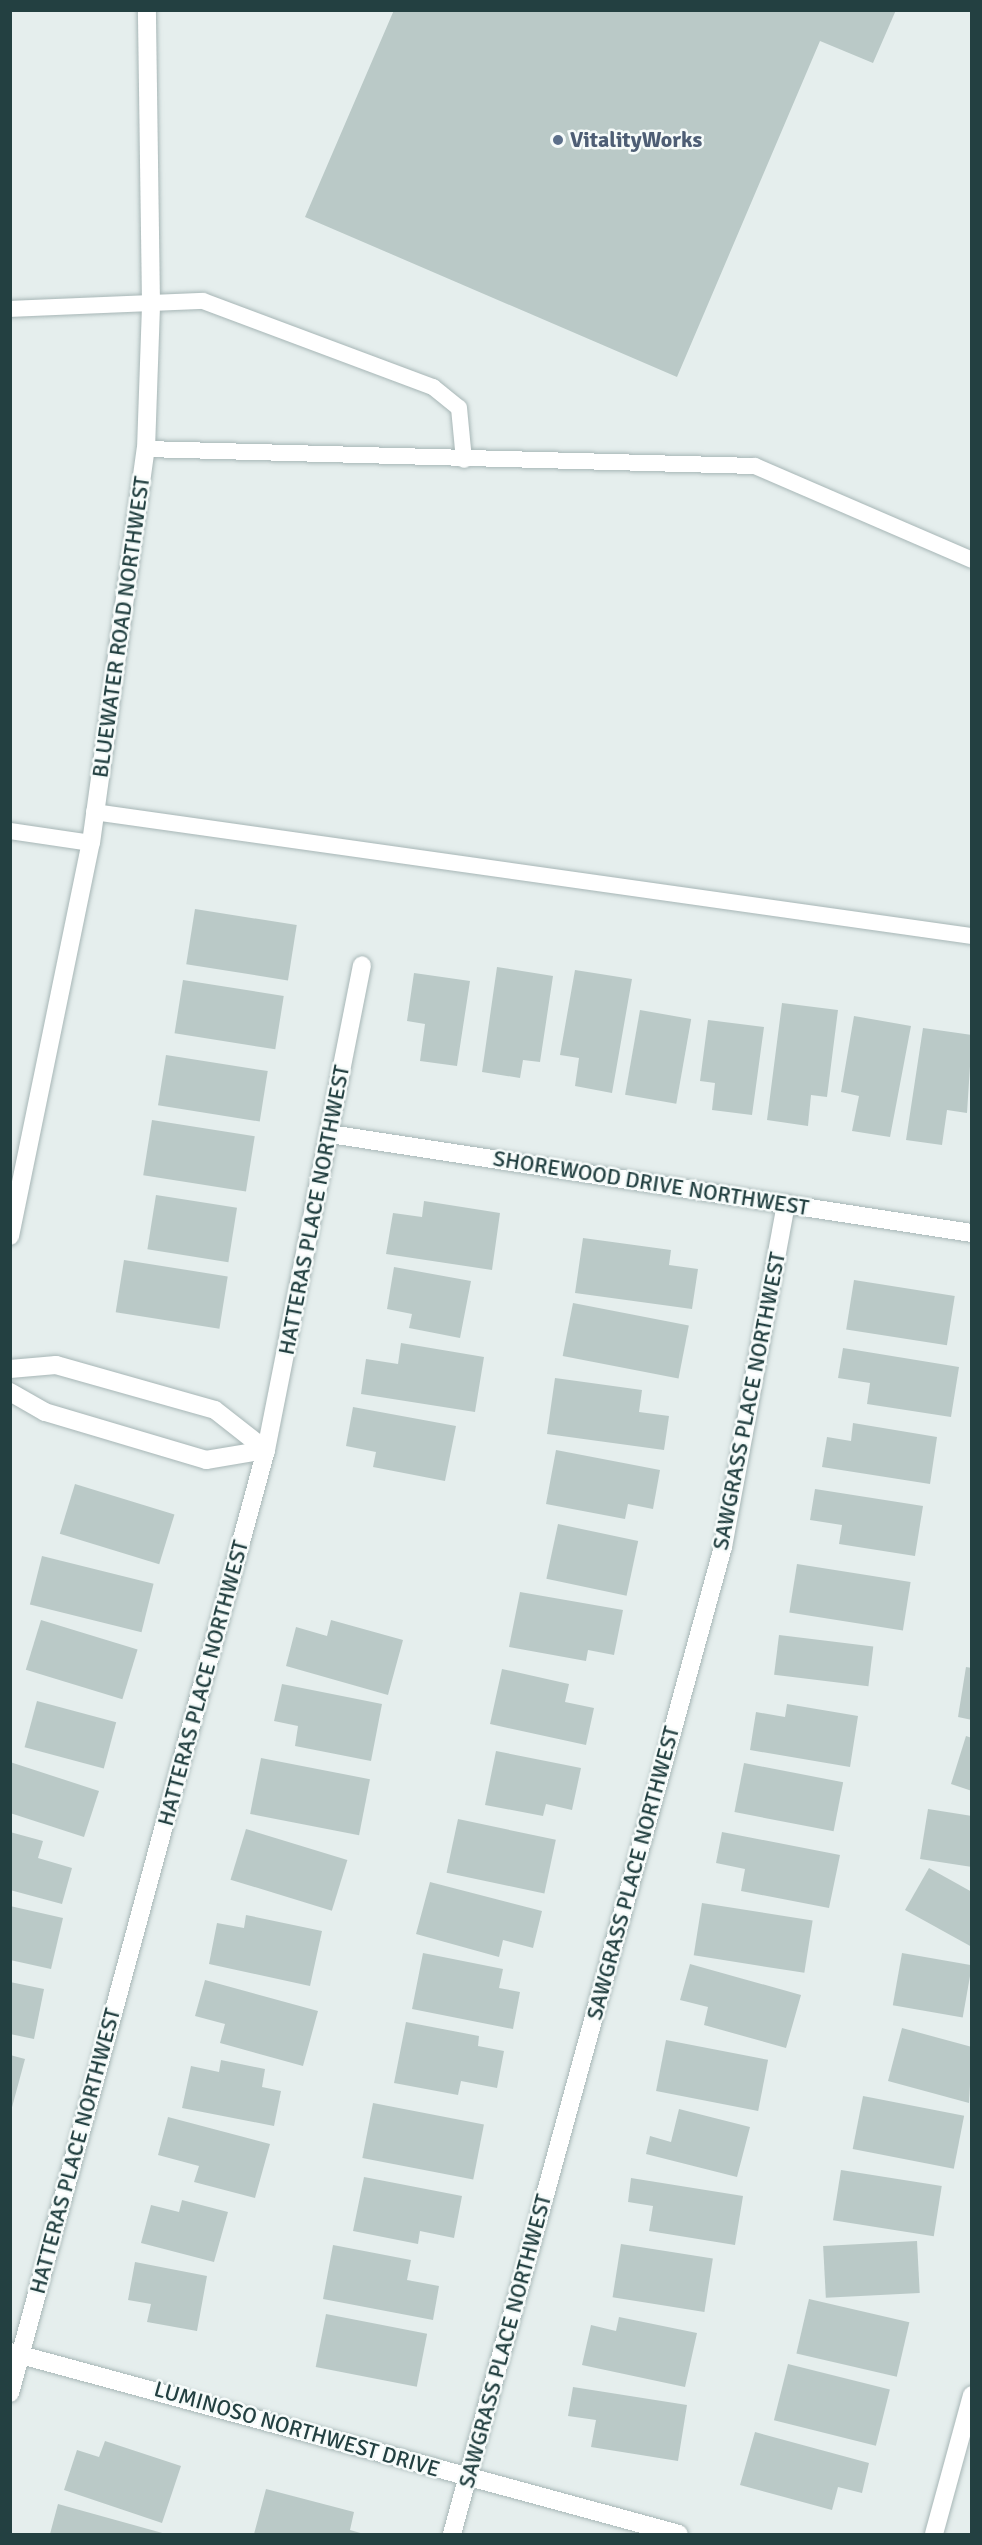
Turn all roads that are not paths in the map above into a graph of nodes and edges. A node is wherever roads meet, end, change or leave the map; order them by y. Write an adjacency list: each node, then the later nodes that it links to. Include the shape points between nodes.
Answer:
1 (147, 10): 2 (street, BLUEWATER ROAD NORTHWEST)
2 (151, 304): 3 (lane); 4 (street, BLUEWATER ROAD NORTHWEST); 5 (lane, via 203,301 433,387 459,408)
3 (10, 309)
4 (146, 450): 5 (lane); 7 (street, BLUEWATER ROAD NORTHWEST)
5 (464, 460): 6 (lane, via 755,466)
6 (972, 560)
7 (94, 812): 9 (street, BLUEWATER ROAD NORTHWEST); 10 (lane)
8 (10, 831): 9 (lane)
9 (91, 843): 15 (street, BLUEWATER ROAD NORTHWEST)
10 (972, 936)
11 (362, 965): 12 (street, HATTERAS PLACE NORTHWEST)
12 (330, 1134): 13 (street, SHOREWOOD DRIVE NORTHWEST); 18 (street, HATTERAS PLACE NORTHWEST)
13 (786, 1204): 14 (street, SHOREWOOD DRIVE NORTHWEST); 22 (street, SAWGRASS PLACE NORTHWEST, via 723,1547)
14 (972, 1233)
15 (10, 1236)
16 (10, 1369): 18 (street, via 56,1365 215,1410)
17 (10, 1392): 18 (street, via 45,1412 206,1460)
18 (266, 1450): 19 (street, HATTERAS PLACE NORTHWEST)
19 (14, 2348): 20 (street, HATTERAS PLACE NORTHWEST); 22 (street, LUMINOSO NORTHWEST DRIVE)
20 (10, 2393)
21 (972, 2395): 25 (street)
22 (467, 2477): 23 (street, SAWGRASS PLACE NORTHWEST); 24 (street, LUMINOSO NORTHWEST DRIVE)
23 (452, 2535)
24 (679, 2535)
25 (933, 2535)

